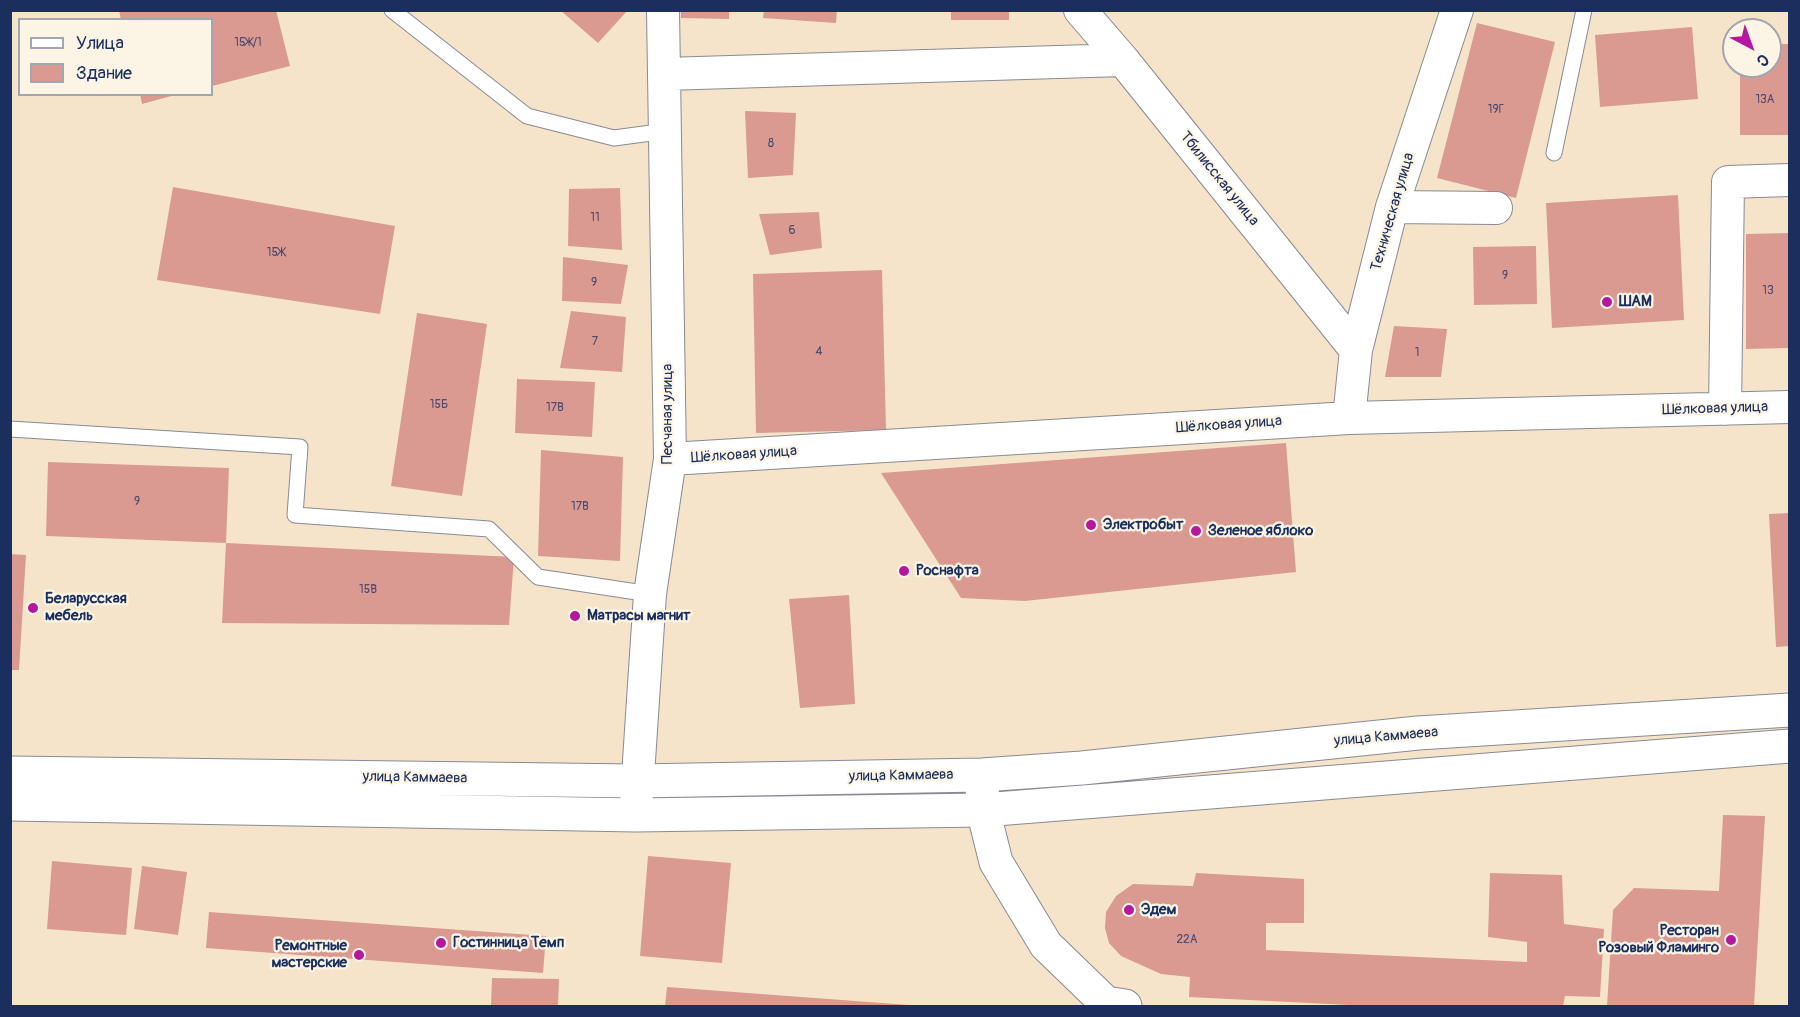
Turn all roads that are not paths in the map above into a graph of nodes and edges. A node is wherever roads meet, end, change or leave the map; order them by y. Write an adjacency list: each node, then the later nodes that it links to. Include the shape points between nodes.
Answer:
1 (392, 10): 8 (lane, via 527,116 614,138)
2 (663, 10): 7 (street, Песчаная улица)
3 (1080, 10): 6 (street, Тбилисская улица)
4 (1457, 10): 11 (street, Техническая улица)
5 (1584, 10): 9 (lane)
6 (1124, 60): 7 (street); 13 (street, Тбилисская улица)
7 (665, 74): 8 (street, Песчаная улица)
8 (666, 131): 18 (street, Песчаная улица)
9 (1554, 153)
10 (1790, 180): 15 (street, via 1728,182)
11 (1392, 207): 12 (street); 13 (street, Техническая улица)
12 (1496, 208)
13 (1356, 350): 16 (street, Техническая улица)
14 (1790, 407): 15 (street, Шёлковая улица)
15 (1725, 409): 16 (street, Шёлковая улица)
16 (1349, 418): 18 (street, Шёлковая улица)
17 (10, 429): 19 (lane, via 300,447 295,514 489,529 538,577)
18 (670, 459): 19 (street, Песчаная улица)
19 (650, 594): 24 (street, Песчаная улица)
20 (1790, 710): 23 (main road, улица Каммаева, via 1418,733)
21 (1790, 746): 26 (main road)
22 (10, 773): 24 (main road, улица Каммаева)
23 (982, 775): 24 (main road, улица Каммаева); 26 (main road)
24 (636, 781): 27 (street, Песчаная улица)
25 (10, 804): 27 (main road)
26 (983, 810): 27 (main road); 28 (main road, via 996,862 1046,945)
27 (636, 815)
28 (1112, 1005)

